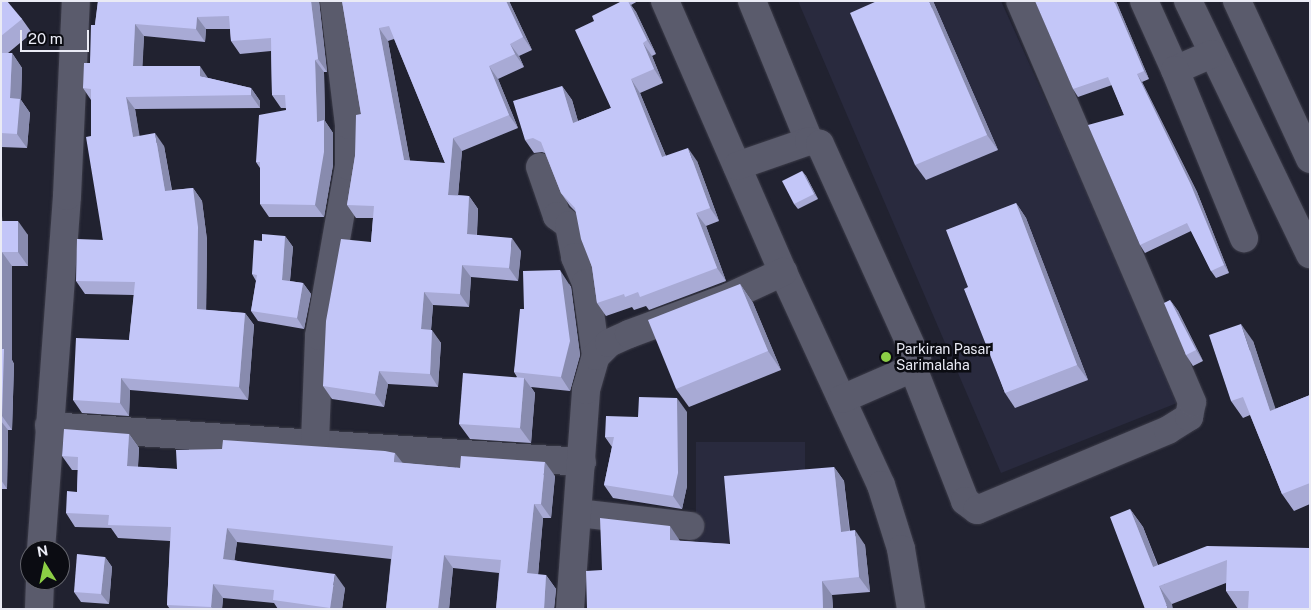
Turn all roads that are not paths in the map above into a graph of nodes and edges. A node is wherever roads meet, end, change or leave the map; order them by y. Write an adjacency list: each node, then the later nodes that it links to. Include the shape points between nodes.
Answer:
1 (76, 1): 21 (street, via 66,215)
2 (334, 1): 22 (street, via 349,126 349,166 319,336)
3 (665, 1): 14 (street)
4 (752, 1): 11 (street)
5 (1020, 1): 19 (street, via 1192,402 1189,416 1168,430 977,510 965,502)
6 (1144, 1): 10 (street)
7 (1188, 1): 9 (street)
8 (1237, 1): 12 (street)
9 (1212, 54): 10 (street); 16 (street)
10 (1175, 70): 15 (street)
11 (809, 141): 14 (street); 19 (street, via 820,144 917,359)
12 (1310, 159)
13 (540, 166): 18 (street, via 557,216 569,225 575,257 586,283)
14 (736, 166): 17 (street)
15 (1244, 238)
16 (1310, 254)
17 (783, 272): 18 (street, via 729,297 629,334 609,343); 20 (street)
18 (596, 356): 23 (street, via 586,390)
19 (913, 368): 20 (street)
20 (842, 399): 30 (street, via 881,485 901,549)
21 (49, 426): 22 (street); 26 (street)
22 (315, 442): 23 (street)
23 (582, 462): 24 (street)
24 (578, 513): 25 (street); 29 (street)
25 (690, 526)
26 (42, 540)
27 (40, 590): 28 (street)
28 (39, 609)
29 (570, 609)
30 (911, 609)

